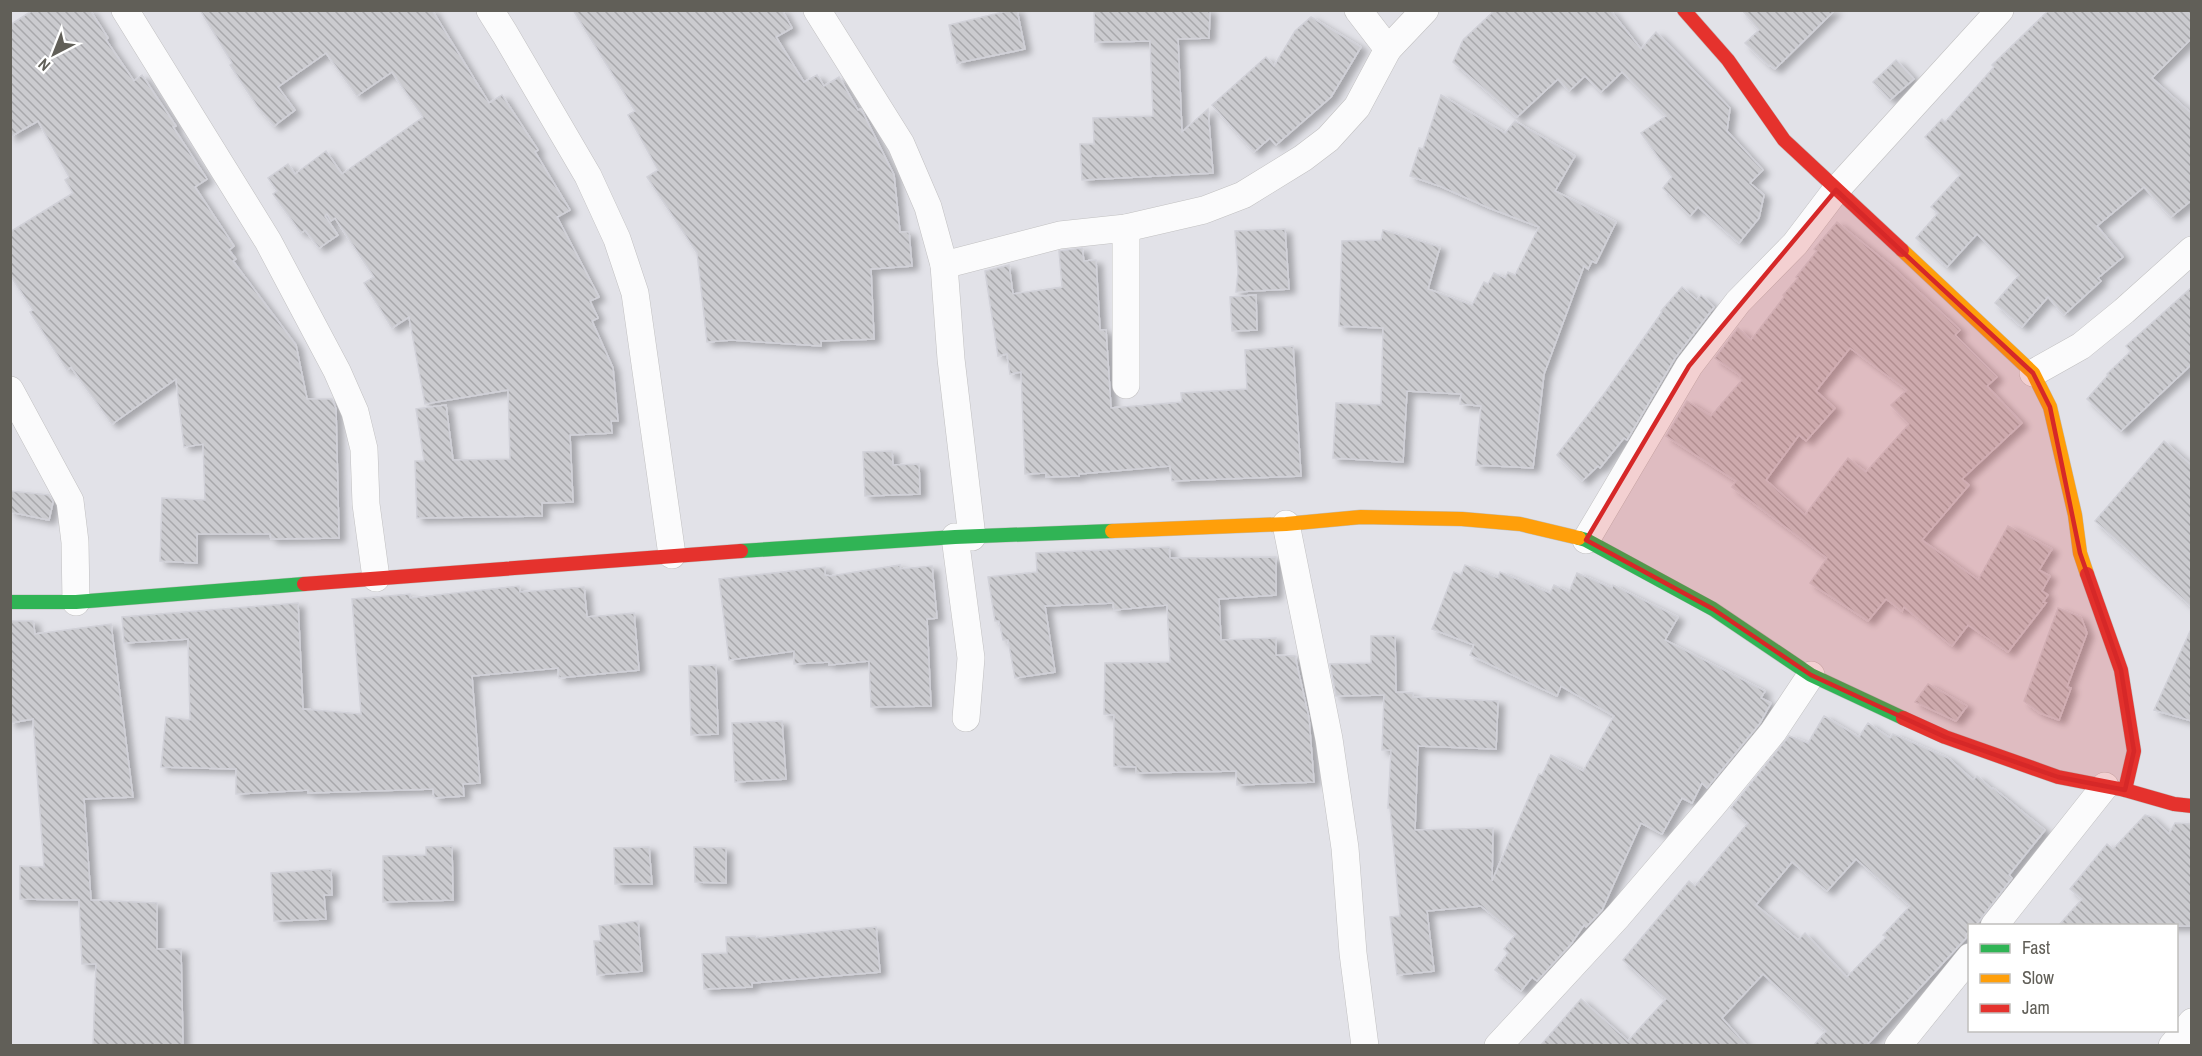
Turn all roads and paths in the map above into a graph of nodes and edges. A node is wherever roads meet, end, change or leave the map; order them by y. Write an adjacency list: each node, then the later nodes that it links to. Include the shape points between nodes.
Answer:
1 (125, 10): 20 (street, via 268,241 337,371 355,412 364,449 366,504)
2 (490, 10): 19 (street, via 588,176 632,282)
3 (817, 10): 12 (street, via 902,144 928,207)
4 (1358, 10): 8 (street)
5 (1425, 10): 8 (street)
6 (1684, 10): 9 (main road, via 1728,60 1784,140)
7 (2000, 10): 9 (street)
8 (1388, 50): 10 (street, via 1357,107 1328,139 1303,158 1243,195 1204,210)
9 (1836, 190): 13 (main road); 18 (street, via 1795,244 1738,302 1689,366)
10 (1126, 228): 12 (street, via 1060,235); 14 (street)
11 (2192, 250): 13 (street, via 2081,346)
12 (944, 265): 17 (street)
13 (2033, 373): 25 (main road, via 2050,407 2080,553 2121,670 2134,751)
14 (1126, 385)
15 (10, 390): 22 (street, via 70,501)
16 (1286, 524): 17 (main road); 18 (main road, via 1361,518 1462,519 1520,524); 30 (street, via 1329,739 1346,848 1353,953)
17 (963, 537): 19 (main road); 24 (street, via 971,658)
18 (1587, 540): 23 (main road, via 1713,609)
19 (672, 555): 20 (main road)
20 (376, 578): 22 (main road)
21 (10, 602): 22 (main road)
22 (76, 602)
23 (1811, 675): 25 (main road, via 1945,737 2058,777); 31 (street, via 1773,732 1706,813)
24 (966, 718)
25 (2115, 788): 26 (main road); 27 (street)
26 (2192, 806)
27 (1996, 924)
28 (1968, 959): 32 (street)
29 (2192, 1022): 33 (street)
30 (1365, 1046)
31 (1498, 1046)
32 (1898, 1046)
33 (2172, 1046)

